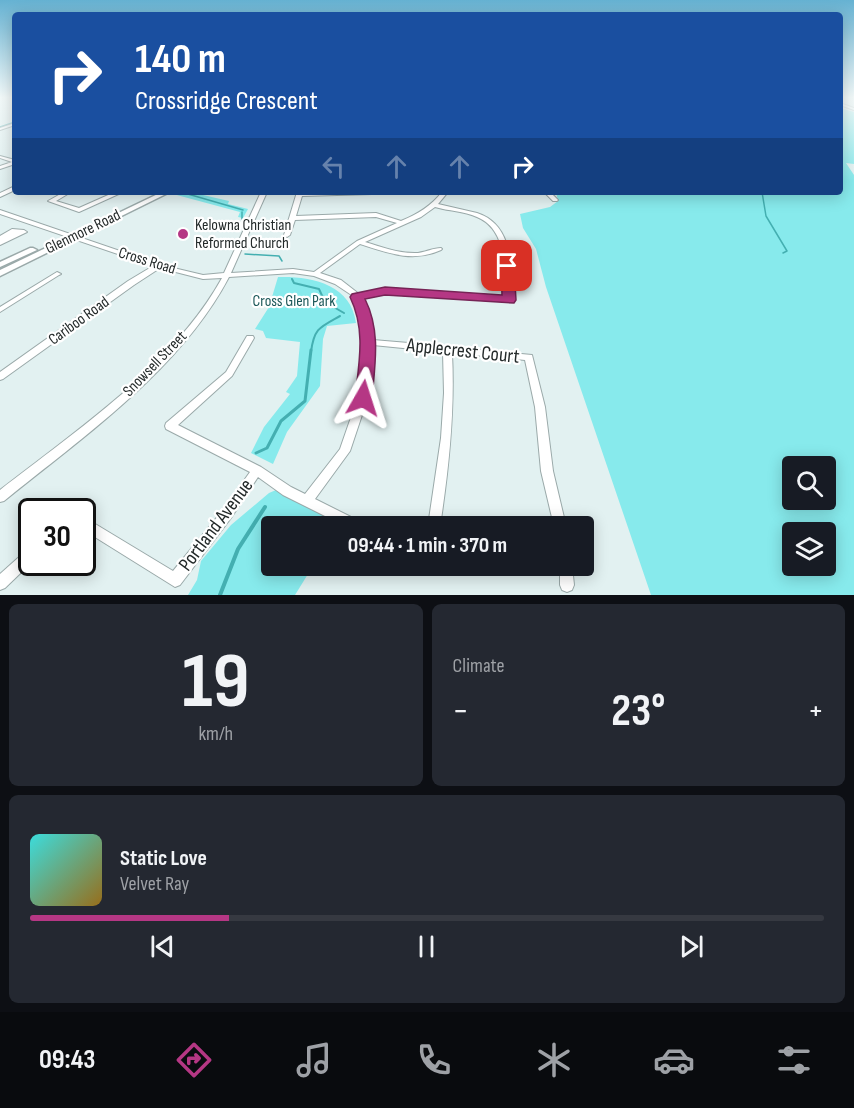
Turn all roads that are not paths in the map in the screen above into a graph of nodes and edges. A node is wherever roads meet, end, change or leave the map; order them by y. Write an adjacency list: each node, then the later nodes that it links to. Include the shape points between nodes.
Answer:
1 (62, 195): 2 (street, via 51,201 79,210)
2 (113, 195)
3 (151, 195): 15 (main road, Glenmore Road)
4 (160, 195): 15 (main road, Glenmore Road)
5 (263, 195): 26 (street, Snowsell Street)
6 (299, 195): 12 (street)
7 (443, 195): 10 (street)
8 (550, 195): 9 (street)
9 (555, 200)
10 (434, 206): 13 (street); 27 (street, via 478,215 495,227 507,249 509,300 385,291)
11 (0, 212): 15 (street, Cross Road)
12 (292, 218): 13 (street, via 376,215); 14 (street)
13 (399, 222): 18 (street)
14 (287, 235)
15 (67, 236): 21 (main road, Glenmore Road); 22 (street, Cross Road); 23 (main road, Glenmore Road)
16 (3, 237): 17 (street); 17 (street, via 23,230)
17 (15, 237): 19 (street)
18 (359, 242): 20 (street, via 402,254 431,254); 25 (street)
19 (0, 243)
20 (439, 249)
21 (0, 265)
22 (159, 266): 26 (street, Cross Road, via 203,277); 32 (street, Cariboo Road)
23 (0, 273)
24 (57, 274): 28 (street)
25 (315, 274): 26 (street, Cross Road, via 293,271); 27 (street, Cross Road, via 338,282)
26 (227, 275): 34 (street, Snowsell Street, via 169,355 109,411)
27 (357, 297): 30 (street, via 365,313)
28 (0, 310)
29 (250, 338): 33 (street, via 230,374 170,426)
30 (369, 342): 31 (street, Applecrest Court); 35 (street, via 363,398 345,451)
31 (447, 348): 37 (street, via 449,430); 38 (street, Applecrest Court, via 529,357)
32 (0, 377)
33 (257, 470): 35 (street); 39 (street, Portland Avenue, via 175,580)
34 (0, 497)
35 (307, 501): 36 (street)
36 (337, 516)
37 (436, 516)
38 (558, 516)
39 (96, 531)
40 (18, 566): 42 (street)
41 (567, 576): 43 (street)
42 (0, 583)
43 (567, 585)

